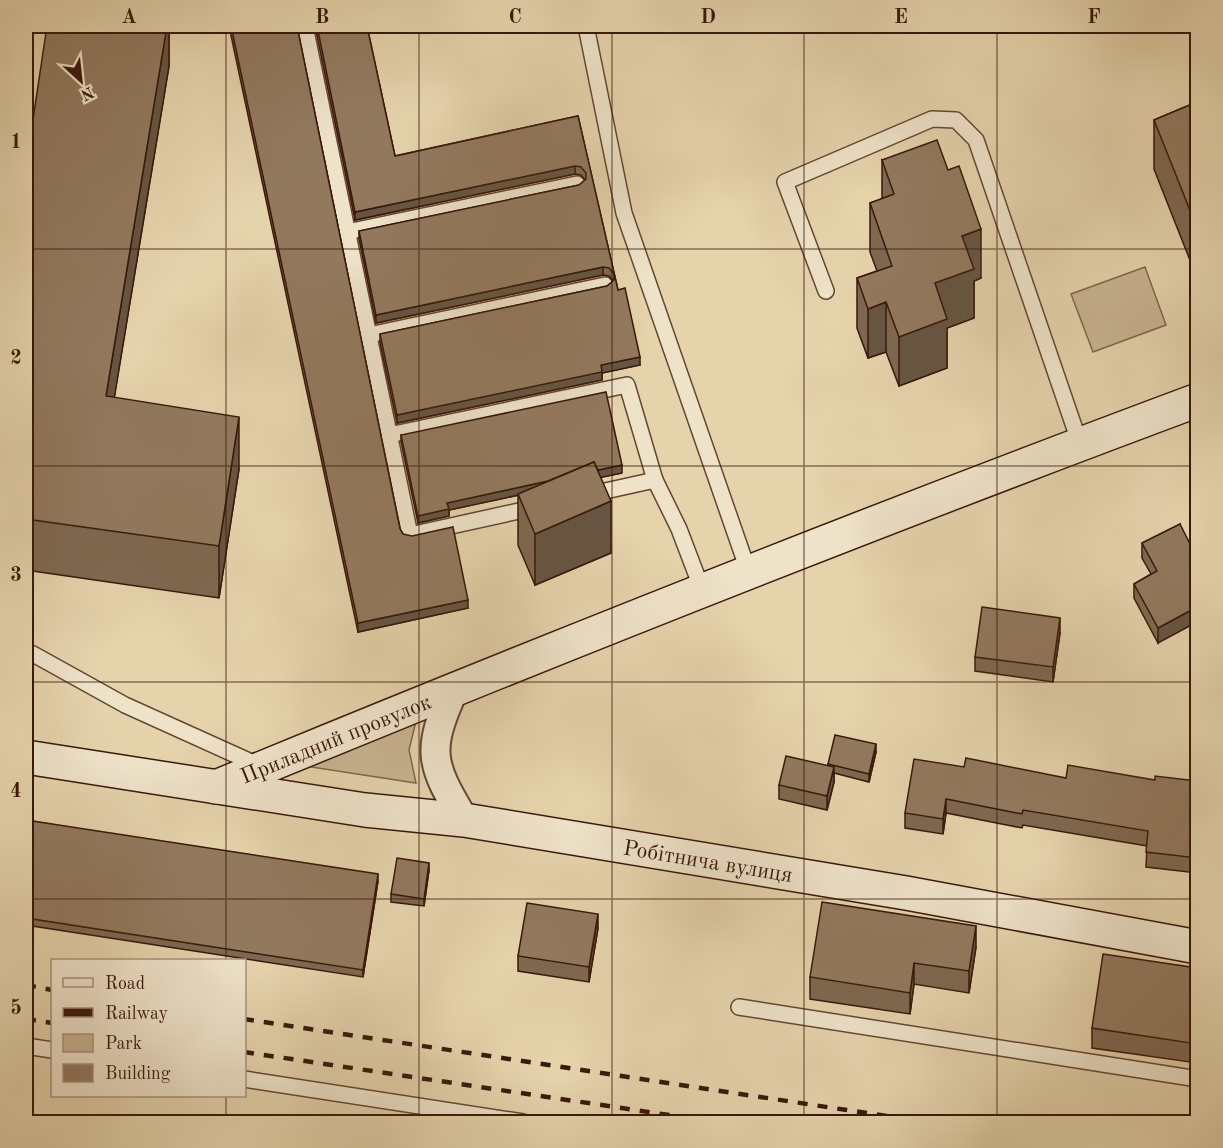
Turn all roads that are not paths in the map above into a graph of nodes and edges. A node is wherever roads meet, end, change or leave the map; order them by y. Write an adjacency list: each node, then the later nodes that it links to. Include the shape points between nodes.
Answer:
1 (305, 26): 4 (lane)
2 (586, 26): 14 (lane, via 624,213)
3 (577, 184): 4 (lane)
4 (347, 232): 7 (lane)
5 (605, 285): 7 (lane)
6 (826, 291): 10 (lane, via 785,182 932,119 956,120 976,140)
7 (369, 335): 9 (lane)
8 (1197, 400): 10 (street, Приладний провулок)
9 (389, 435): 11 (lane, via 627,386); 13 (lane, via 410,535)
10 (1080, 444): 14 (street, Приладний провулок)
11 (655, 480): 12 (lane); 15 (lane, via 679,529)
12 (573, 498)
13 (550, 504)
14 (749, 573): 15 (street, Приладний провулок)
15 (702, 592): 17 (street, Приладний провулок)
16 (26, 653): 19 (lane, via 125,705)
17 (454, 689): 19 (street, Приладний провулок); 21 (street, via 438,725 435,752 441,781)
18 (26, 757): 20 (street, Робітнича вулиця)
19 (264, 768): 20 (street, Приладний провулок)
20 (216, 788): 21 (street, Робітнича вулиця)
21 (464, 820): 22 (street, Робітнича вулиця, via 906,893)
22 (1197, 947)
23 (739, 1007): 26 (lane)
24 (26, 1046): 25 (lane)
25 (51, 1050)
26 (1197, 1079)
27 (246, 1080): 28 (lane)
28 (523, 1122)

